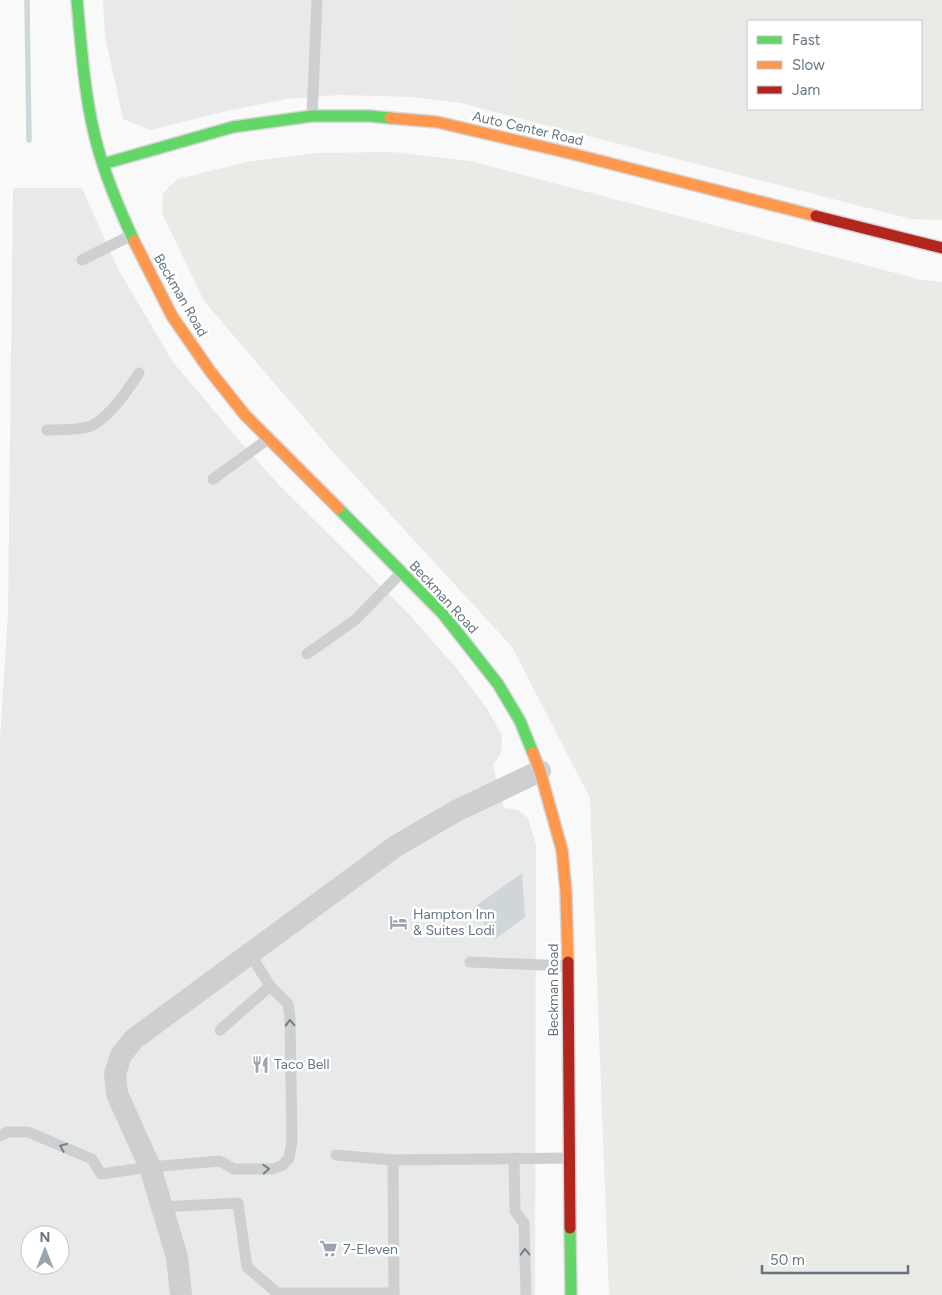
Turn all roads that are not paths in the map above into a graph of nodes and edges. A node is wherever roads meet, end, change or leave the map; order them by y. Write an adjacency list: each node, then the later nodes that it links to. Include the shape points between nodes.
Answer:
1 (77, 0): 4 (street, Beckman Road, via 85,80)
2 (316, 0): 3 (lane)
3 (312, 116): 4 (street, Auto Center Road, via 233,127); 6 (street, Auto Center Road, via 369,116 437,122)
4 (103, 164): 5 (street, Beckman Road)
5 (132, 235): 7 (lane); 10 (street, Beckman Road, via 172,316 210,371 245,415)
6 (942, 248)
7 (82, 260)
8 (139, 373): 9 (lane, via 98,422 89,426)
9 (47, 430)
10 (269, 438): 11 (lane); 12 (street, Beckman Road)
11 (213, 479)
12 (402, 572): 13 (lane, via 355,620); 14 (street, Beckman Road, via 443,614 498,684 520,721)
13 (307, 654)
14 (540, 771): 15 (street, via 456,811 396,846); 17 (street, Beckman Road, via 562,850)
15 (250, 954): 18 (lane); 25 (street, via 134,1039 121,1055 115,1074 118,1094)
16 (470, 962): 17 (lane)
17 (568, 966): 23 (street, Beckman Road)
18 (270, 986): 19 (lane); 25 (lane, one-way to 18, via 220,1161 234,1169 273,1169 290,1158 290,1017 288,1004)
19 (220, 1030)
20 (0, 1136): 25 (lane, one-way to 20, via 101,1174 92,1159 28,1132 7,1132)
21 (336, 1155): 24 (lane)
22 (514, 1158): 23 (lane); 24 (lane); 29 (lane, one-way to 22, via 524,1223 515,1212)
23 (570, 1158): 30 (street, Beckman Road)
24 (393, 1160): 27 (lane)
25 (150, 1167): 26 (street)
26 (162, 1207): 27 (lane, via 238,1203 248,1267 277,1293); 28 (street, via 177,1257)
27 (394, 1294)
28 (181, 1295)
29 (526, 1295)
30 (571, 1295)

